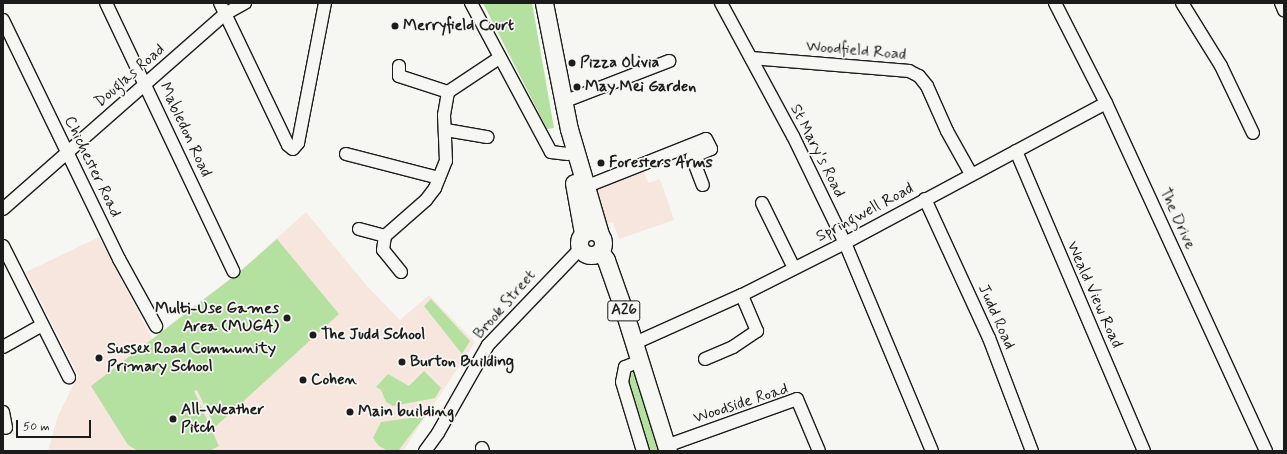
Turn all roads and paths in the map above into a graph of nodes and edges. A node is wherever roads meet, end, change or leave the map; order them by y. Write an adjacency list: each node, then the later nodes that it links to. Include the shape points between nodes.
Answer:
1 (106, 3): 18 (street, Mabledon Road)
2 (220, 3): 12 (street)
3 (245, 3): 12 (street, Douglas Road)
4 (324, 3): 12 (street, via 298,143 293,149 288,145)
5 (471, 3): 14 (street)
6 (544, 3): 20 (highway)
7 (721, 3): 15 (street, St Mary's Road)
8 (1055, 3): 21 (street, The Drive)
9 (1182, 3): 24 (street, via 1221,66)
10 (1281, 3): 11 (street)
11 (1284, 10)
12 (225, 14): 18 (street, Douglas Road)
13 (3, 20): 27 (street, Chichester Road)
14 (500, 58): 19 (street); 29 (street, via 551,152)
15 (751, 58): 30 (street, Woodfield Road, via 909,71 919,76 927,86); 40 (street, St Mary's Road)
16 (669, 61): 20 (street)
17 (399, 66): 19 (street, via 399,76)
18 (146, 84): 27 (street, Douglas Road); 43 (street, Mabledon Road)
19 (448, 92): 23 (street, via 444,115)
20 (563, 102): 22 (highway)
21 (1106, 103): 26 (street, Springwell Road); 62 (street, The Drive)
22 (569, 129): 29 (highway); 33 (highway)
23 (446, 130): 25 (street); 31 (street, via 446,161)
24 (1253, 133)
25 (487, 137)
26 (1016, 151): 30 (street, Springwell Road); 61 (street, Weald View Road)
27 (68, 152): 36 (street, Douglas Road); 47 (street, Chichester Road, via 119,259)
28 (346, 154): 31 (street)
29 (568, 154): 39 (highway)
30 (971, 174): 34 (street, Springwell Road)
31 (439, 178): 38 (street, via 426,200)
32 (703, 185): 33 (street, via 692,157 711,149 706,139)
33 (585, 187): 39 (highway)
34 (925, 199): 40 (street, Springwell Road); 60 (street, Judd Road, via 990,338)
35 (762, 203): 42 (street)
36 (3, 208)
37 (360, 229): 38 (street)
38 (384, 236): 44 (street, via 383,250)
39 (588, 239): 48 (highway, A26, via 603,244 600,251 606,260); 56 (street, Brook Street, via 488,345)
40 (845, 243): 42 (street, Springwell Road); 59 (street, St Mary's Road)
41 (3, 246): 46 (street)
42 (794, 268): 45 (street, Springwell Road)
43 (233, 271)
44 (401, 272)
45 (742, 295): 48 (street, Springwell Road); 50 (street, via 757,331 733,347)
46 (42, 325): 49 (street); 52 (street)
47 (156, 326)
48 (635, 343): 51 (highway, A26)
49 (3, 347)
50 (705, 359)
51 (640, 362): 55 (highway, A26); 57 (street, via 625,367 622,382)
52 (69, 377)
53 (3, 412): 54 (street)
54 (6, 428)
55 (667, 448): 58 (street, Woodside Road, via 797,399)
56 (425, 451)
57 (643, 451)
58 (819, 451)
59 (932, 451)
60 (1032, 451)
61 (1144, 451)
62 (1266, 451)

